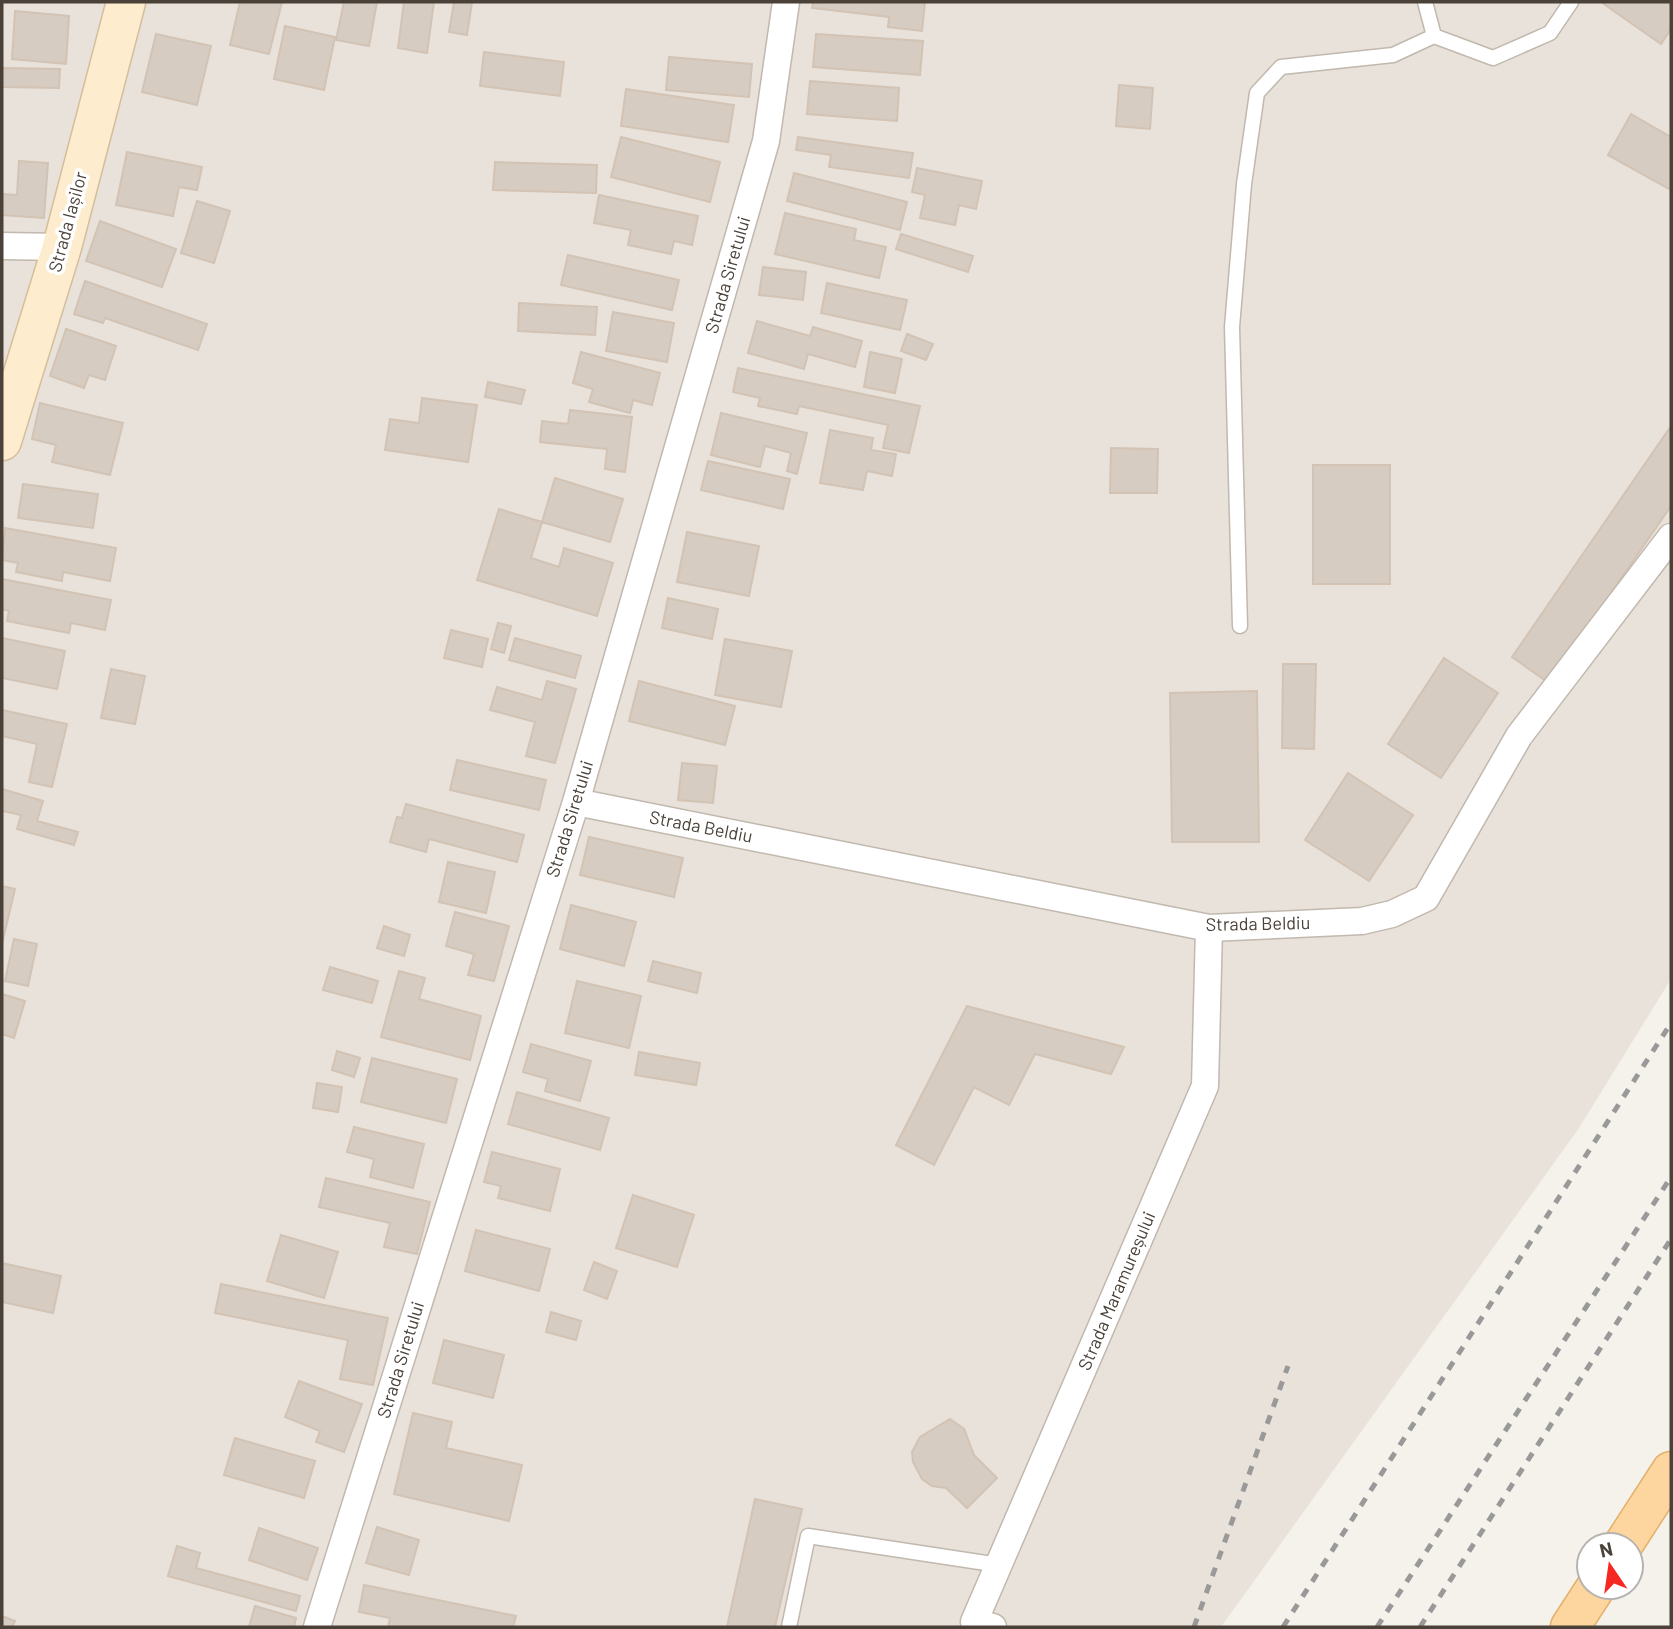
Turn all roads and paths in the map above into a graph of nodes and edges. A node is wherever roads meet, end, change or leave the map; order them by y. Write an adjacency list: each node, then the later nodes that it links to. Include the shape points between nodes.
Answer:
1 (126, 2): 7 (street, Strada Iașilor)
2 (786, 2): 11 (street, Strada Siretului, via 766,141)
3 (1425, 2): 5 (lane)
4 (1571, 2): 5 (lane, via 1550,33 1493,58)
5 (1434, 36): 10 (lane, via 1393,55 1281,67 1257,93 1232,327)
6 (2, 246): 7 (street)
7 (62, 247): 8 (street, Strada Iașilor)
8 (2, 441)
9 (1671, 537): 12 (street, Strada Beldiu, via 1519,736 1426,898 1392,914 1362,921)
10 (1240, 626)
11 (576, 802): 12 (street, Strada Beldiu); 18 (street, Strada Siretului)
12 (1209, 928): 15 (street, Strada Maramureșului, via 1205,1086)
13 (1671, 1471): 14 (main road)
14 (1632, 1531)
15 (999, 1565): 17 (street, Strada Maramureșului); 19 (lane, via 808,1536)
16 (1587, 1601): 20 (main road)
17 (979, 1626)
18 (317, 1627)
19 (789, 1627)
20 (1570, 1627)

